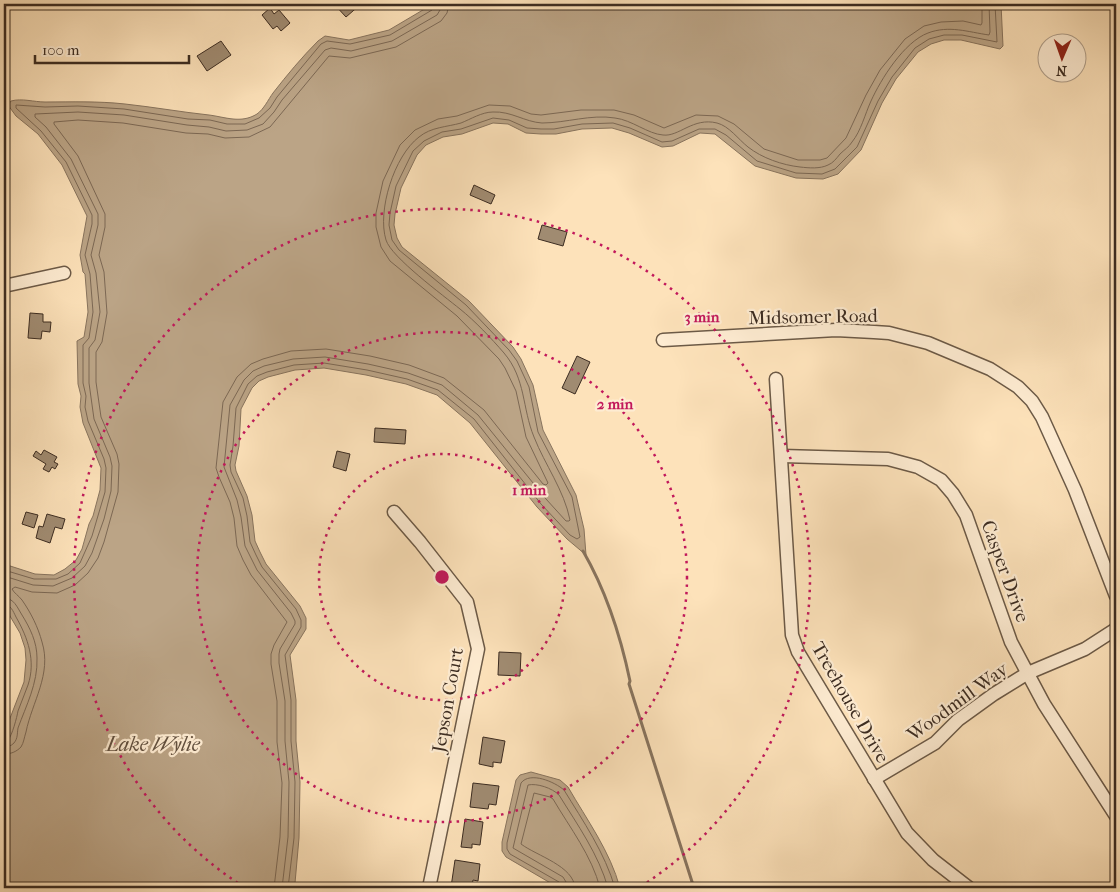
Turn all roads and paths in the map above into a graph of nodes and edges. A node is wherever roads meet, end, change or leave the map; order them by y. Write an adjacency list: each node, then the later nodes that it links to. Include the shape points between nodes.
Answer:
1 (64, 273): 2 (street)
2 (4, 286)
3 (664, 340): 7 (street, Midsomer Road, via 836,330 888,333 928,343 990,369 1018,388 1042,417 1075,490)
4 (776, 379): 5 (street, Treehouse Drive)
5 (782, 456): 9 (street, Casper Drive, via 888,459 918,467 941,480 966,515 1012,642); 10 (street, Treehouse Drive, via 792,635 798,652)
6 (394, 512): 12 (street, Jepson Court, via 467,602 478,649)
7 (1116, 596)
8 (1116, 629): 9 (street, Woodmill Way, via 1085,649)
9 (1028, 673): 10 (street, Woodmill Way, via 958,720 935,743); 11 (street, Casper Drive, via 1044,704)
10 (874, 779): 13 (street, Treehouse Drive, via 907,833 933,860)
11 (1116, 816)
12 (429, 888)
13 (968, 888)

